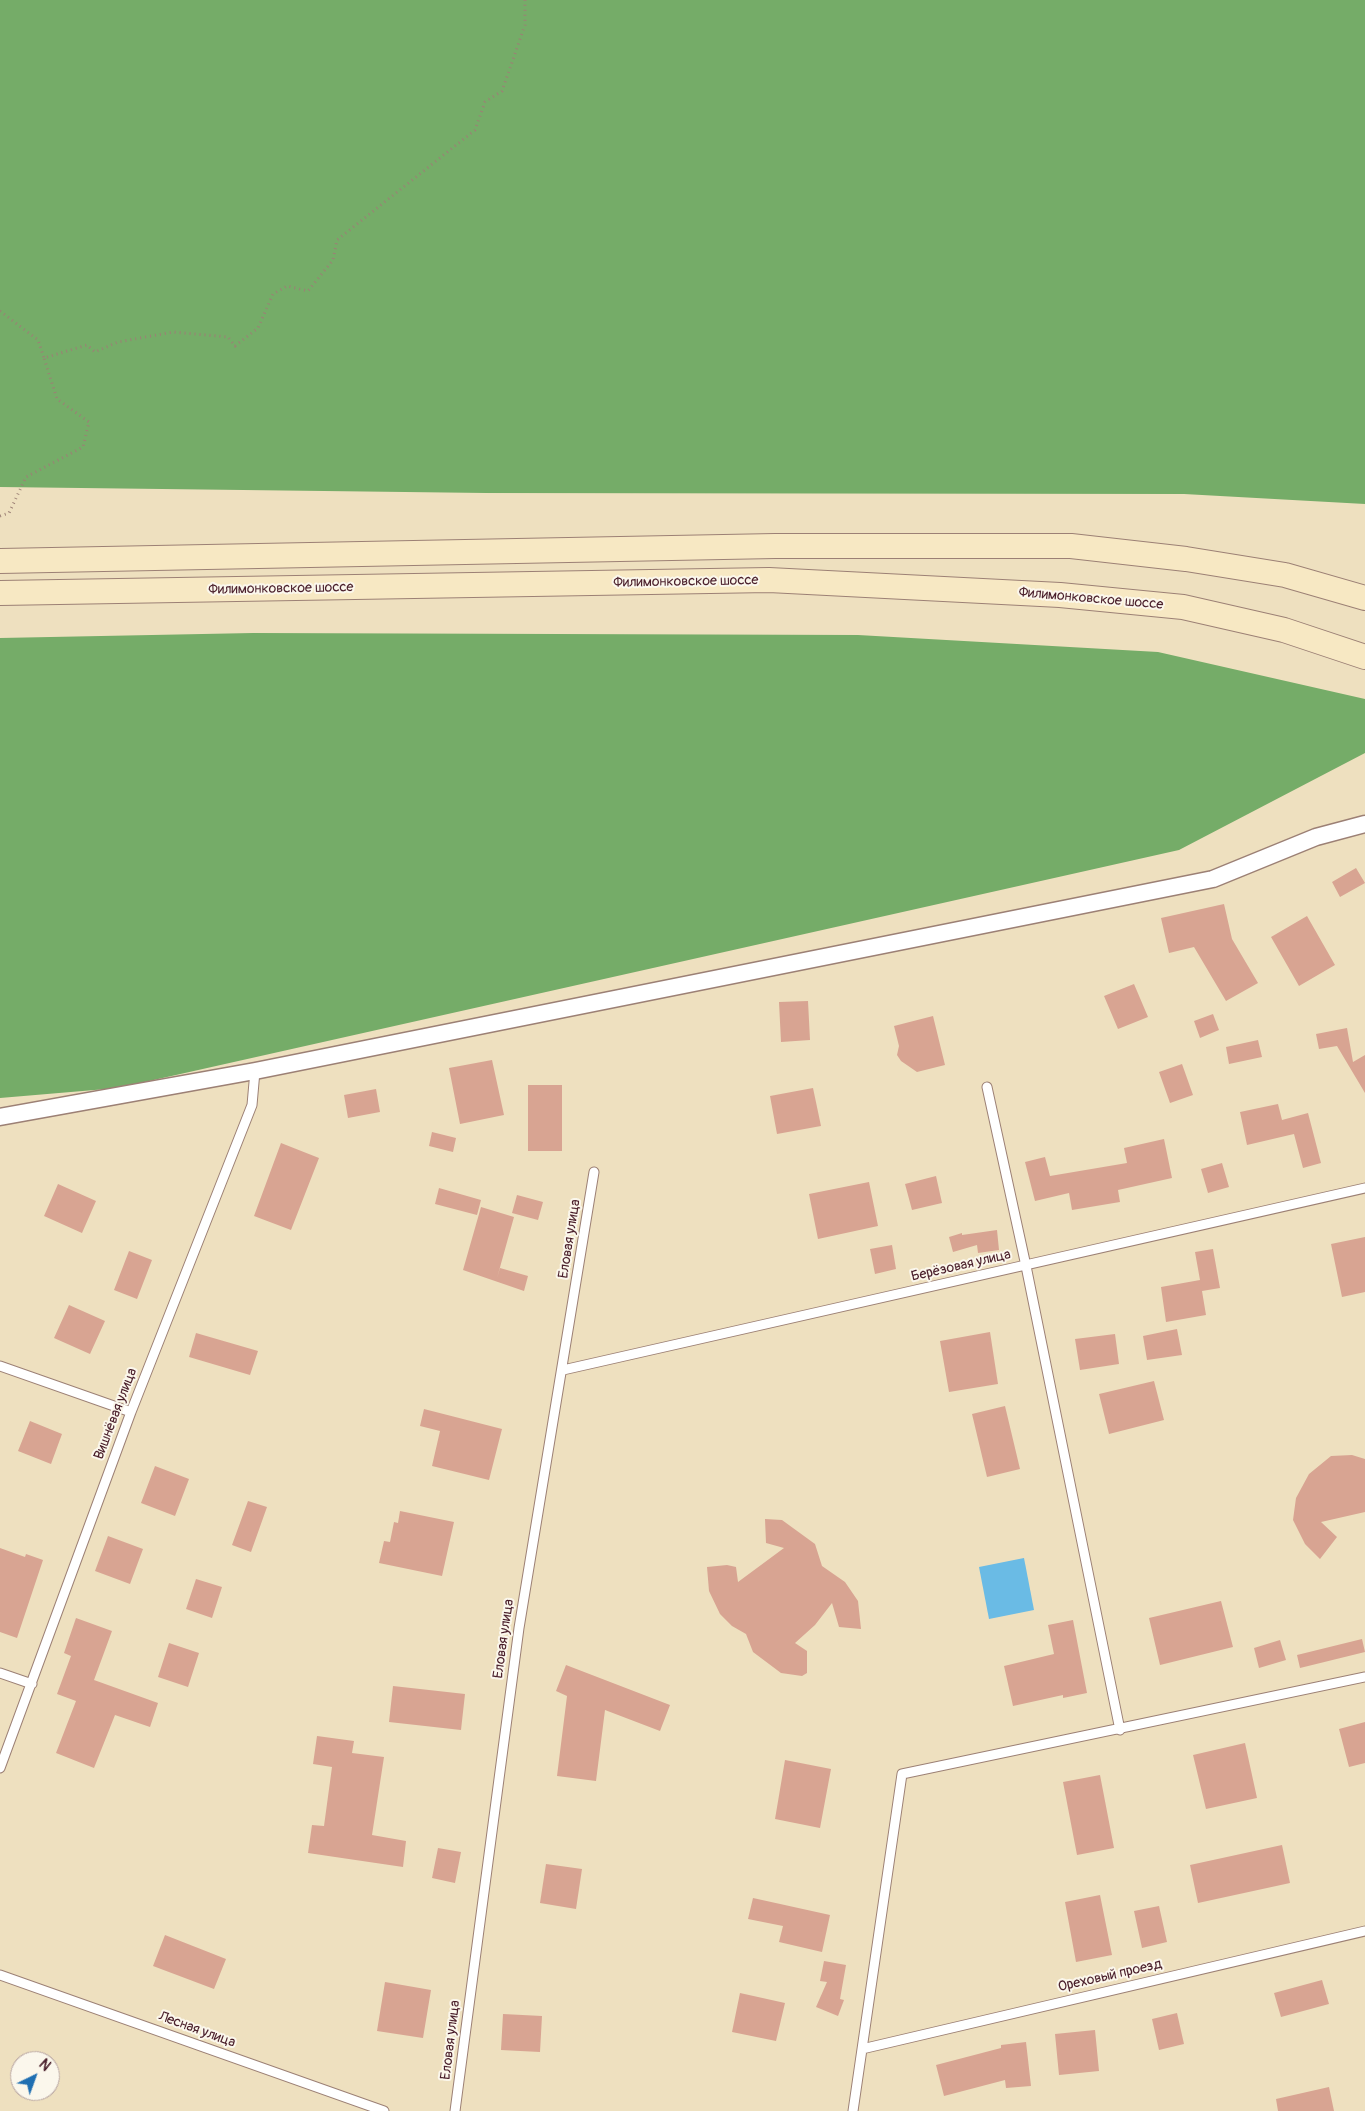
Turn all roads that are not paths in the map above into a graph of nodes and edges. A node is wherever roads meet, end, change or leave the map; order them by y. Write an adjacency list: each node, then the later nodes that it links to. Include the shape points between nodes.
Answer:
1 (0, 561): 3 (main road, via 765,546 1071,546 1186,558 1285,575)
2 (0, 593): 4 (main road, Филимонковское шоссе, via 769,580 1060,595 1183,607 1284,630)
3 (1365, 598)
4 (1365, 657)
5 (1365, 824): 6 (street, via 1316,837 1213,880)
6 (255, 1071): 8 (street); 14 (lane, Вишнёвая улица, via 252,1105)
7 (987, 1087): 11 (lane)
8 (0, 1117)
9 (594, 1172): 13 (lane, Еловая улица)
10 (1365, 1188): 11 (lane, Берёзовая улица)
11 (1026, 1266): 13 (lane, Берёзовая улица); 18 (lane)
12 (0, 1366): 14 (lane)
13 (563, 1370): 24 (lane, Еловая улица, via 519,1628)
14 (131, 1412): 17 (lane, Вишнёвая улица)
15 (0, 1673): 17 (lane)
16 (1365, 1677): 18 (lane)
17 (32, 1684): 19 (lane, Вишнёвая улица)
18 (1120, 1730): 22 (lane, via 902,1774)
19 (0, 1768)
20 (1365, 1931): 22 (lane, Ореховый проезд)
21 (0, 1975): 23 (lane, Лесная улица)
22 (862, 2049): 25 (lane)
23 (384, 2111)
24 (455, 2111)
25 (853, 2111)

